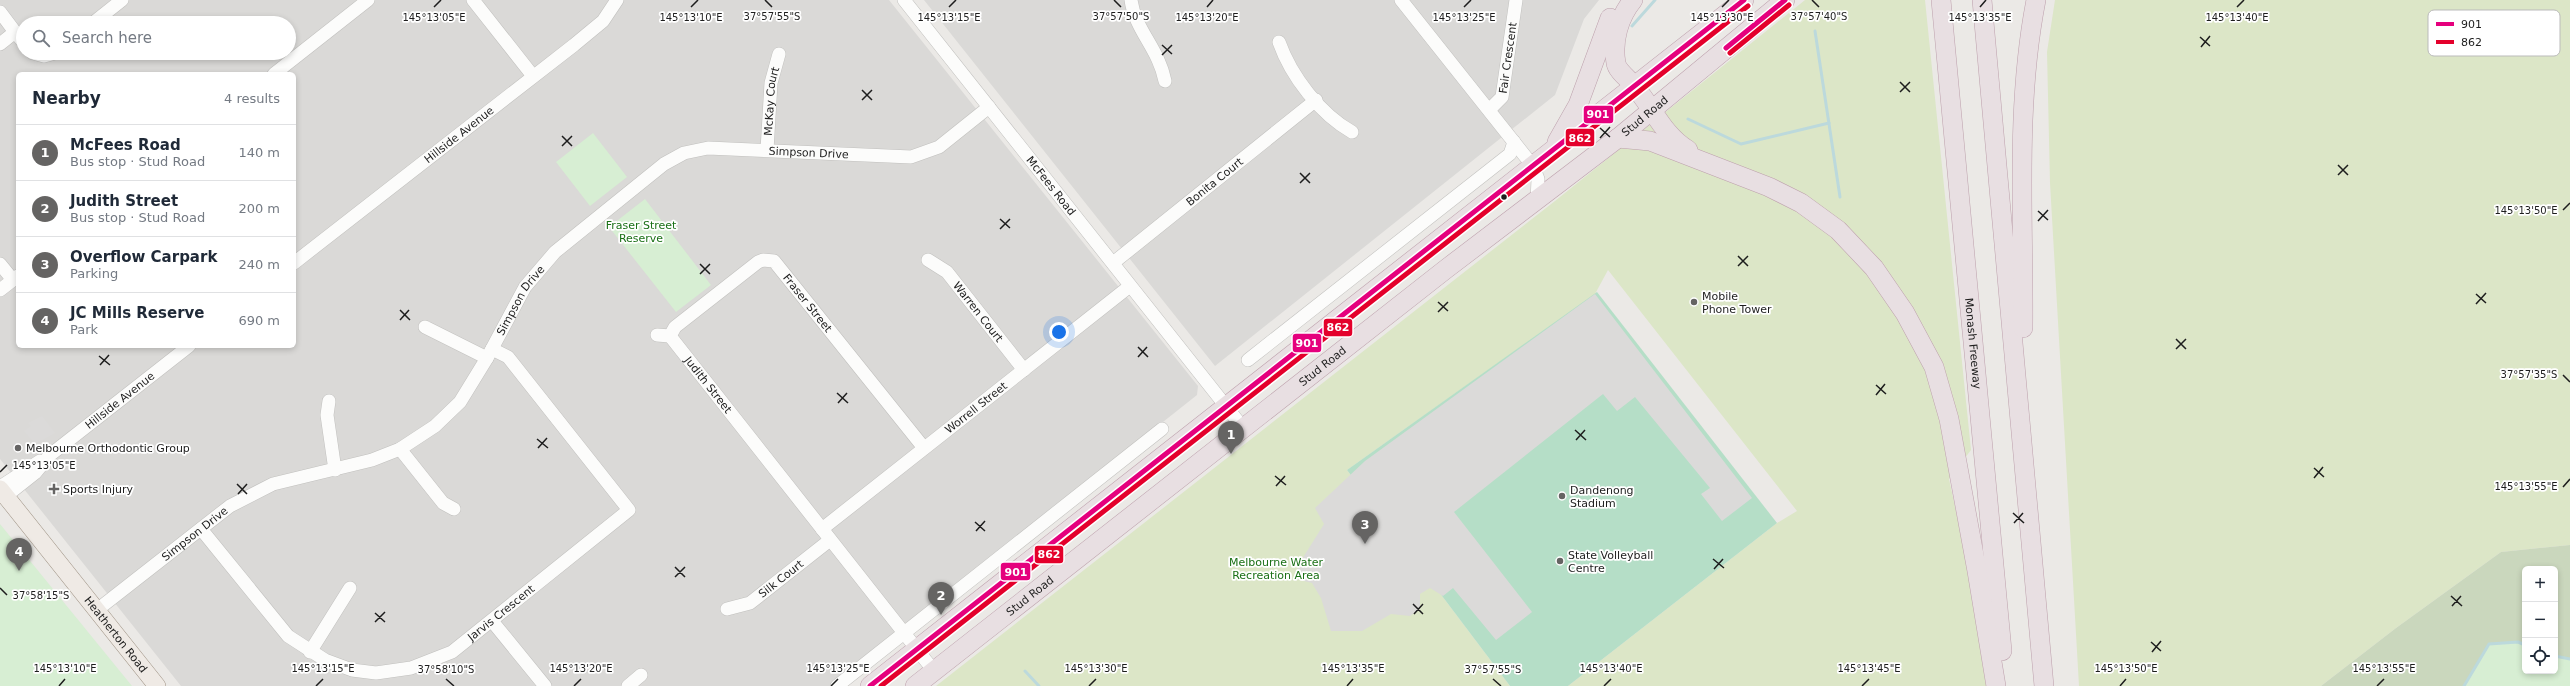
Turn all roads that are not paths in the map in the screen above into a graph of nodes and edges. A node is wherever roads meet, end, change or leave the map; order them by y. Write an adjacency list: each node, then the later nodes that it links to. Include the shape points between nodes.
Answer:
1 (122, 0): 17 (street)
2 (368, 0): 23 (street)
3 (474, 0): 26 (street)
4 (617, 0): 26 (street, Hillside Avenue, via 603,21)
5 (904, 0): 30 (street, McFees Road)
6 (1131, 0): 27 (street, via 1137,20 1162,63)
7 (1401, 0): 31 (street)
8 (1516, 0): 31 (street, Fair Crescent, via 1502,88)
9 (1620, 0): 37 (highway, via 1611,15 1578,105 1567,127)
10 (1633, 0): 28 (highway, via 1615,36 1616,65)
11 (1744, 0): 28 (highway)
12 (1785, 0): 32 (highway, Stud Road)
13 (1941, 0): 84 (highway, Monash Freeway)
14 (1982, 0): 56 (highway)
15 (2036, 0): 56 (highway, via 2027,46 2022,134 2024,234)
16 (0, 12): 18 (street)
17 (102, 16)
18 (16, 33)
19 (16, 38): 21 (street)
20 (1279, 42): 29 (street, via 1286,62)
21 (0, 44)
22 (779, 54): 36 (street, McKay Court, via 771,83)
23 (296, 57)
24 (292, 60): 25 (street)
25 (277, 72)
26 (533, 76): 42 (street, Hillside Avenue)
27 (1165, 81)
28 (1636, 87): 32 (highway); 37 (highway)
29 (1316, 100): 33 (street, via 1331,118); 43 (street, Bonita Court)
30 (989, 107): 36 (street, Simpson Drive, via 939,147 911,156 879,157); 43 (street, McFees Road)
31 (1486, 107): 35 (street)
32 (1652, 111): 34 (highway, Stud Road); 38 (highway, via 1658,123 1679,145)
33 (1352, 132)
34 (1618, 138): 38 (highway, via 1650,141); 40 (highway, Stud Road)
35 (1514, 142): 37 (street); 39 (street); 52 (street, via 1510,154)
36 (767, 150): 51 (street, Simpson Drive, via 708,148 684,153 664,164 555,252 525,287)
37 (1540, 161): 39 (highway); 40 (street)
38 (1711, 164): 83 (highway, via 1801,203 1838,230 1874,268 1905,313 1934,367 1949,419)
39 (1518, 178): 55 (highway)
40 (1537, 201): 58 (highway, Stud Road, via 1446,269)
41 (928, 260): 53 (street, Warren Court, via 947,272)
42 (296, 261)
43 (1113, 262): 46 (street, McFees Road)
44 (0, 264): 45 (street)
45 (15, 278): 47 (street)
46 (1130, 286): 53 (street, Worrell Street); 55 (street, McFees Road)
47 (0, 290)
48 (425, 327): 51 (street)
49 (663, 336): 59 (street, Fraser Street, via 758,262 774,261); 65 (street, Judith Street)
50 (186, 348): 62 (street, Hillside Avenue, via 50,455 35,473)
51 (490, 353): 60 (street, Simpson Drive, via 460,402 435,426); 70 (street, Jarvis Crescent, via 508,357 629,510)
52 (1248, 360)
53 (1024, 370): 59 (street, Worrell Street)
54 (329, 402): 61 (street, via 327,415)
55 (1225, 405): 58 (street, McFees Road); 72 (highway)
56 (2021, 427): 85 (highway)
57 (1162, 429): 71 (street)
58 (1244, 429): 74 (highway, Stud Road)
59 (924, 448): 65 (street, Worrell Street)
60 (400, 450): 61 (street, Simpson Drive); 63 (street, via 443,503)
61 (335, 470): 64 (street, Simpson Drive, via 273,484 230,506)
62 (2, 491): 69 (main road, Heatherton Road)
63 (454, 509)
64 (201, 528): 69 (street, Simpson Drive); 73 (street, Jarvis Crescent, via 281,628)
65 (822, 529): 66 (street, Judith Street)
66 (830, 540): 68 (street, Silk Court, via 750,603); 71 (street, Judith Street)
67 (350, 588): 73 (street)
68 (727, 609)
69 (97, 610): 77 (main road, Heatherton Road)
70 (492, 621): 76 (street, Jarvis Crescent, via 439,659); 78 (street)
71 (903, 634): 72 (street, Judith Street); 80 (street)
72 (916, 650): 74 (street, Judith Street); 81 (highway)
73 (310, 652): 76 (street, Jarvis Crescent)
74 (934, 671): 82 (highway, Stud Road)
75 (641, 675): 79 (street)
76 (376, 680)
77 (157, 686)
78 (545, 686)
79 (628, 686)
80 (837, 686)
81 (870, 686)
82 (914, 686)
83 (1996, 686)
84 (2005, 686)
85 (2044, 686)

